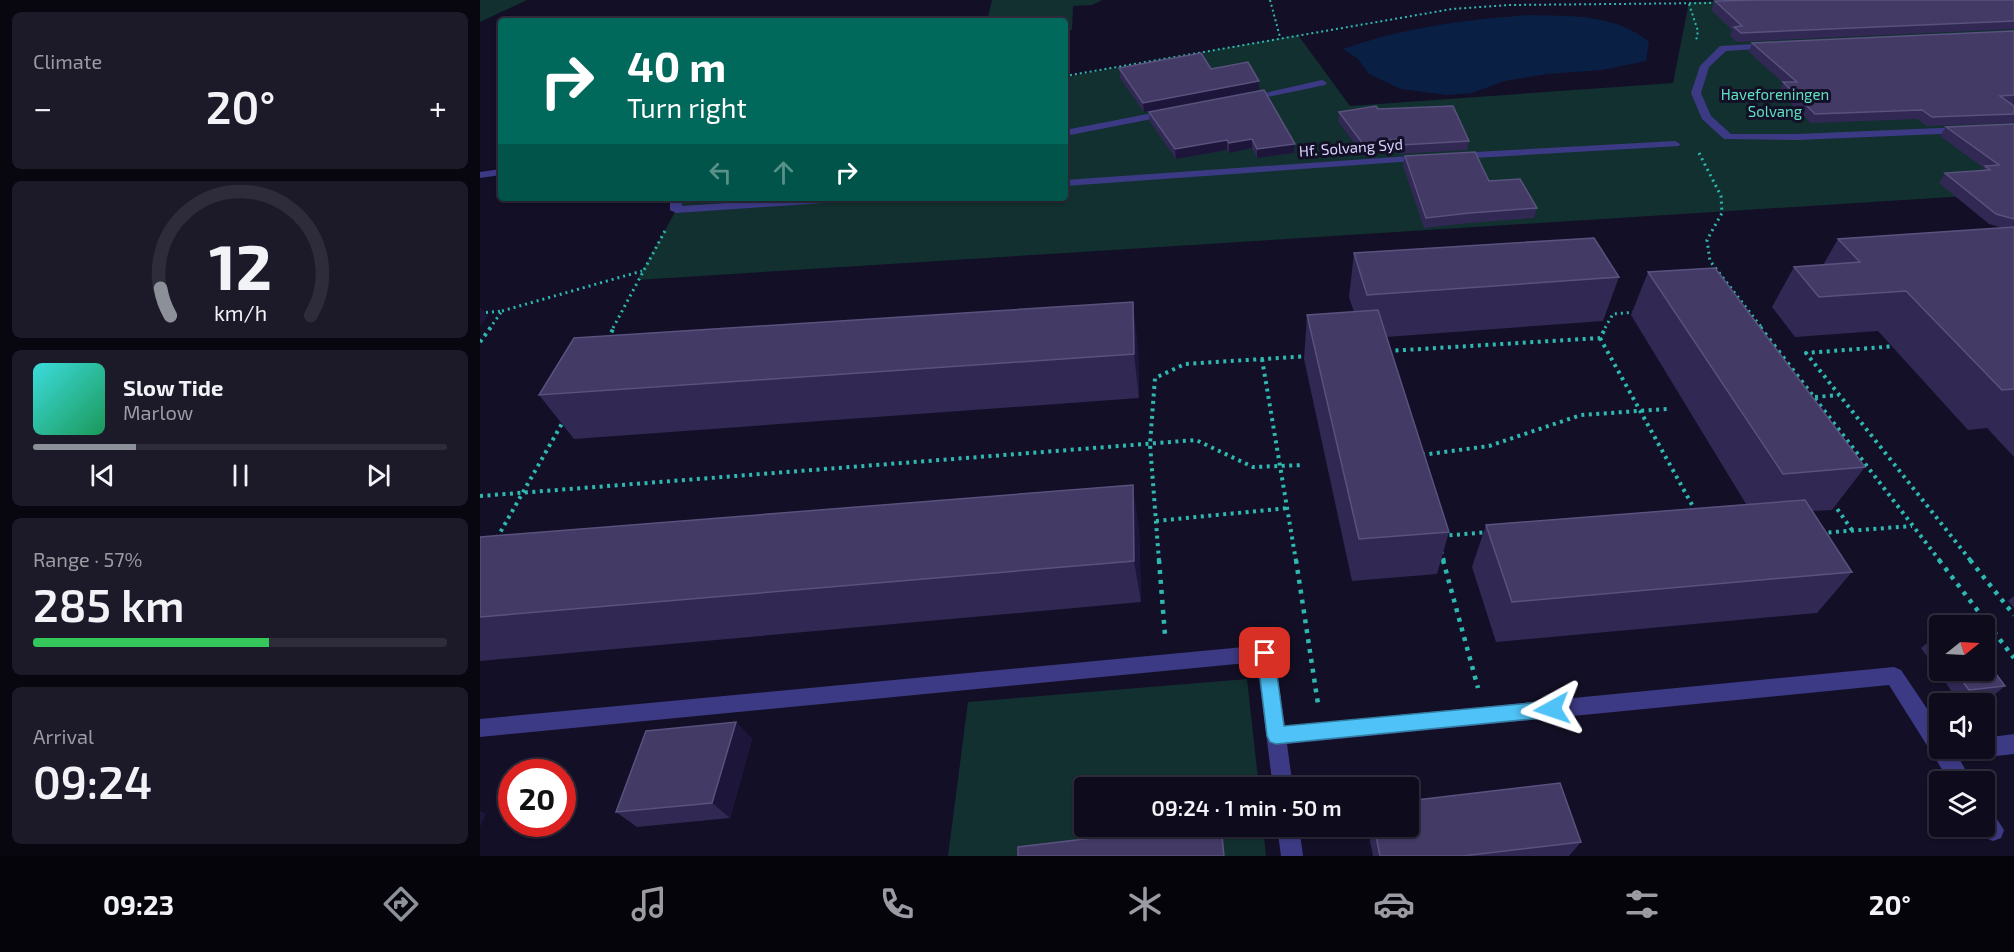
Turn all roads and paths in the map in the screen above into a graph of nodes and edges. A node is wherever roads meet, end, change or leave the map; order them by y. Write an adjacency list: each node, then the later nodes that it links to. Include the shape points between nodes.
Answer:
1 (1270, 0): 4 (path)
2 (1723, 3): 3 (path)
3 (1689, 4): 4 (path, via 1452,9); 6 (path, via 1698,32)
4 (1280, 37): 7 (path)
5 (1781, 45): 11 (lane, via 1723,48 1705,66 1696,93 1706,117 1728,136)
6 (1696, 46)
7 (1068, 75)
8 (1322, 83): 9 (lane)
9 (1240, 99)
10 (1182, 110): 12 (lane)
11 (1980, 129)
12 (1068, 132)
13 (1693, 143): 32 (path, via 1721,196 1722,213 1707,240 1710,261)
14 (1675, 144): 17 (lane, Hf. Solvang Syd)
15 (498, 172): 16 (lane)
16 (480, 175)
17 (1068, 183)
18 (764, 201): 19 (lane)
19 (676, 204): 20 (path)
20 (642, 271): 22 (path); 26 (path)
21 (1647, 310): 24 (path, via 1613,314)
22 (502, 311): 23 (path); 25 (path)
23 (480, 313)
24 (1600, 338): 28 (path); 35 (path)
25 (480, 342)
26 (605, 345)
27 (1898, 345): 31 (path, via 1806,353)
28 (1379, 352)
29 (1321, 355): 30 (path)
30 (1262, 359): 37 (path, via 1185,364 1155,378); 40 (path)
31 (1839, 395): 32 (path); 56 (path)
32 (1814, 397): 33 (path); 49 (path)
33 (1804, 398)
34 (1667, 409): 35 (path)
35 (1642, 411): 38 (path, via 1581,416 1489,446); 45 (path)
36 (567, 415): 41 (path)
37 (1150, 444): 40 (path, via 1196,440 1253,467); 41 (path); 48 (path)
38 (1412, 456)
39 (1304, 465): 40 (path)
40 (1280, 466): 44 (path)
41 (523, 493): 42 (path); 54 (path)
42 (480, 496)
43 (1832, 503): 50 (path)
44 (1288, 508): 48 (path); 62 (path)
45 (1696, 512): 46 (path); 47 (path)
46 (1684, 513)
47 (1706, 516)
48 (1156, 521): 58 (path)
49 (1913, 526): 50 (path); 57 (path)
50 (1852, 530): 52 (path)
51 (1496, 531): 53 (path)
52 (1819, 533)
53 (1437, 536)
54 (496, 540)
55 (1440, 548): 59 (path)
56 (2014, 615)
57 (2014, 658)
58 (1167, 663): 60 (lane); 63 (lane, via 1265,653)
59 (1486, 715): 61 (lane, via 1894,676); 62 (lane)
60 (480, 728)
61 (1929, 730)
62 (1322, 732): 63 (lane)
63 (1276, 736): 66 (lane)
64 (2014, 744): 65 (lane)
65 (1995, 746)
66 (1282, 777)
67 (1289, 837): 68 (lane)
68 (1292, 856)

